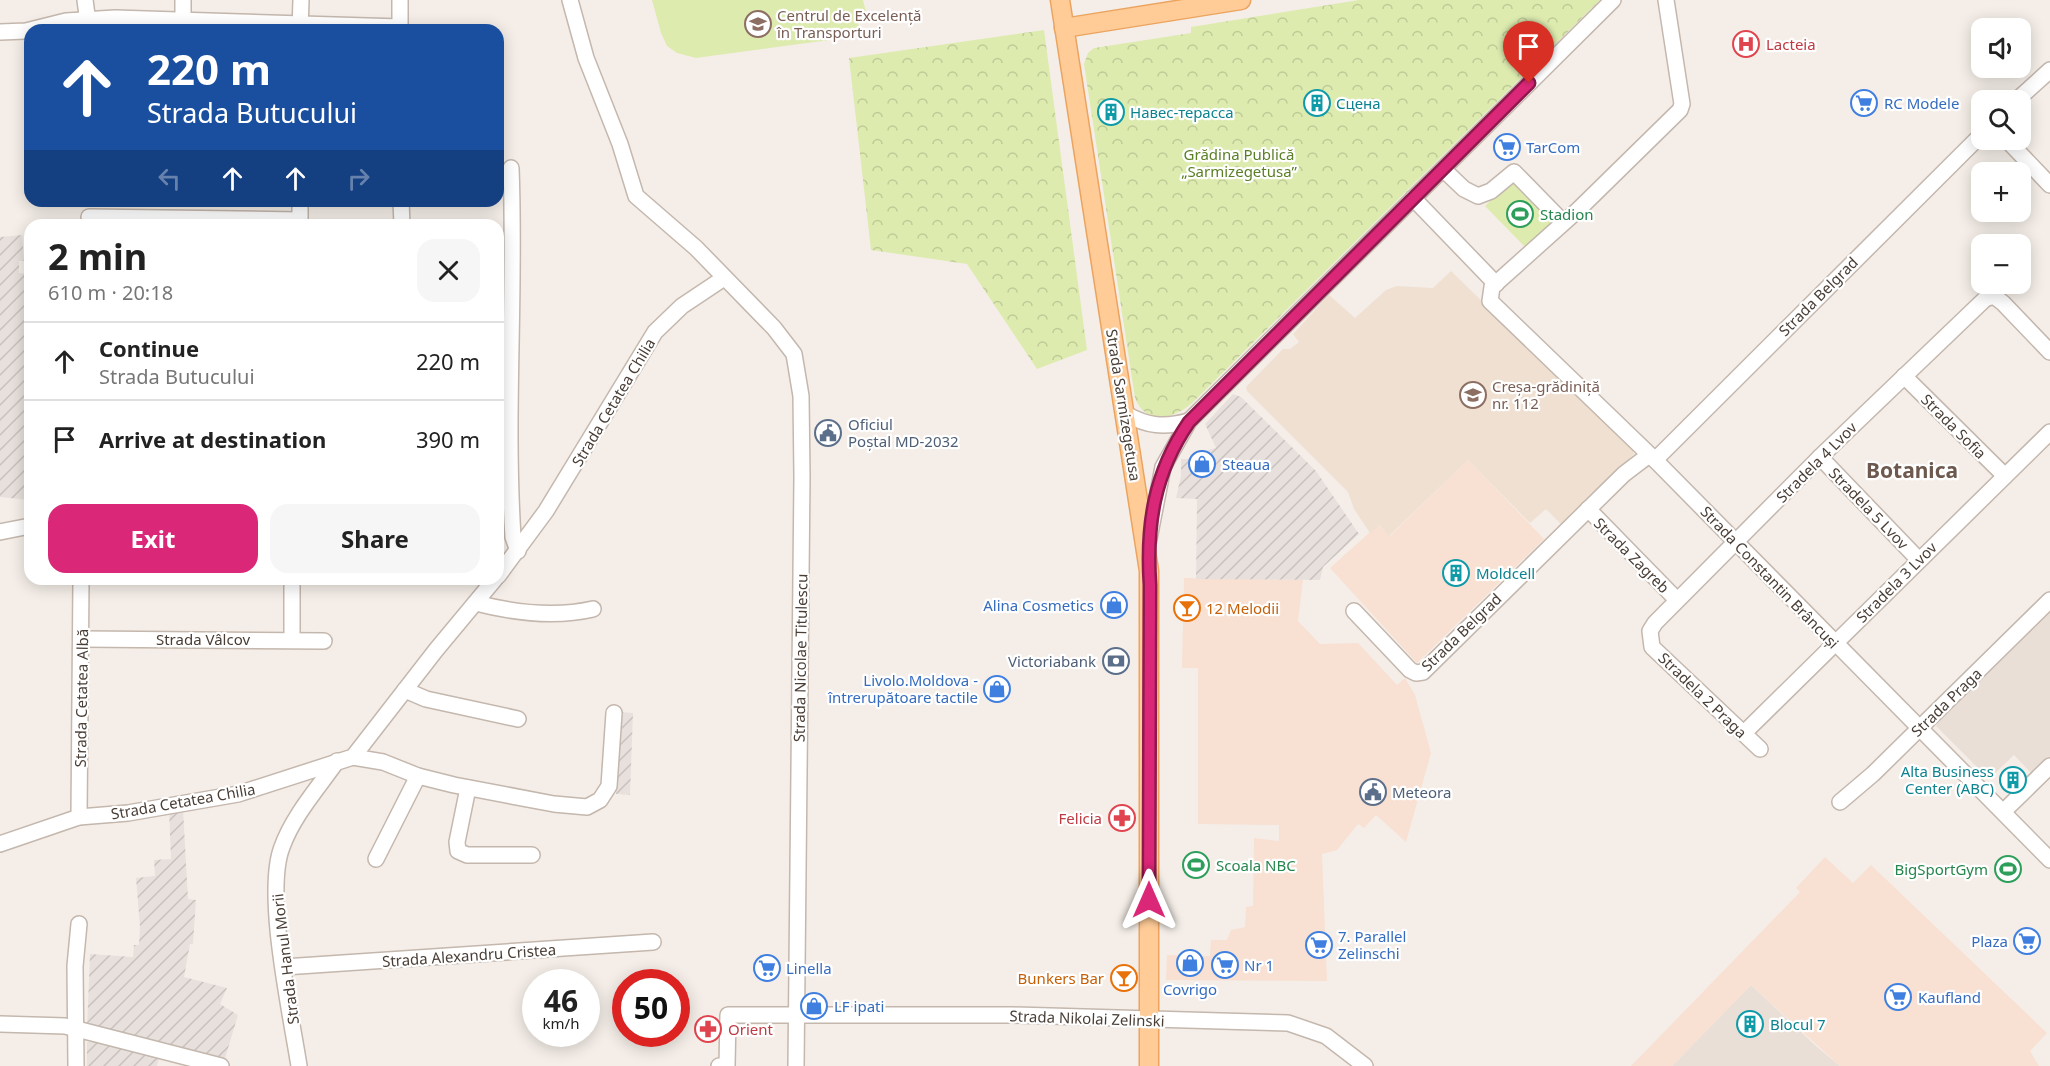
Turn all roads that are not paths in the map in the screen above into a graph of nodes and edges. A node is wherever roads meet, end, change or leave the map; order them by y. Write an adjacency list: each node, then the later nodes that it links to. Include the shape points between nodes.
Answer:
1 (85, 0): 11 (street)
2 (183, 0): 10 (street)
3 (302, 0): 13 (street)
4 (400, 0): 14 (street)
5 (570, 0): 27 (street, via 586,58 636,196)
6 (1060, 0): 15 (main road, Strada Sarmizegetusa)
7 (1241, 0): 15 (main road)
8 (1613, 0): 23 (street)
9 (1666, 0): 26 (street, via 1680,110)
10 (183, 21): 11 (street); 12 (street)
11 (88, 24)
12 (233, 24)
13 (300, 24)
14 (400, 24)
15 (1064, 28): 32 (main road, Strada Sarmizegetusa)
16 (24, 31): 17 (street)
17 (0, 32)
18 (2050, 70): 19 (street)
19 (2028, 90)
20 (1971, 145): 35 (street, Strada Belgrad)
21 (2017, 150): 24 (street)
22 (511, 168): 29 (street, via 513,284)
23 (1443, 169): 25 (street); 26 (street, via 1464,189 1478,196 1491,191 1514,172)
24 (2050, 185)
25 (1413, 198): 28 (street, Strada Constantin Brâncuși); 33 (street)
26 (1563, 222): 28 (street)
27 (724, 278): 43 (street, Strada Cetatea Chilia, via 682,306 656,332 556,496); 81 (street, Strada Nicolae Titulescu, via 789,346 796,362 801,396)
28 (1492, 290): 35 (street, Strada Constantin Brâncuși, via 1493,305)
29 (504, 318): 43 (street)
30 (2050, 352): 31 (street, Stradela 4 Lvov, via 1994,296 1980,302)
31 (1904, 376): 36 (street, Stradela 4 Lvov); 37 (street, Strada Sofia)
32 (1126, 414): 33 (street, via 1156,426); 44 (main road, Strada Sarmizegetusa)
33 (1189, 422): 44 (street, via 1163,467)
34 (2050, 432): 37 (street, Stradela 3 Lvov)
35 (1652, 457): 38 (street, Strada Belgrad, via 1624,474); 42 (street, Strada Constantin Brâncuși)
36 (1820, 457): 42 (street, Stradela 4 Lvov); 45 (street, Stradela 5 Lvov)
37 (2004, 476): 45 (street, Stradela 3 Lvov)
38 (1588, 509): 50 (street, Strada Zagreb); 54 (street, Strada Belgrad, via 1420,673 1410,670)
39 (24, 527): 41 (street)
40 (504, 528): 43 (street)
41 (0, 532)
42 (1737, 542): 50 (street, Stradela 4 Lvov); 59 (street, Strada Constantin Brâncuși)
43 (516, 544): 46 (street, Strada Cetatea Chilia)
44 (1147, 549): 82 (main road, Strada Sarmizegetusa)
45 (1918, 559): 59 (street, Stradela 3 Lvov)
46 (504, 565)
47 (81, 585): 55 (street, Strada Cetatea Albă)
48 (292, 585): 57 (street)
49 (491, 585): 52 (street, Strada Cetatea Chilia)
50 (1677, 600): 56 (street, Stradela 4 Lvov, via 1655,623)
51 (2050, 600): 63 (street, Strada Praga)
52 (476, 603): 53 (street, via 534,614 568,615); 60 (street, Strada Cetatea Chilia)
53 (593, 609)
54 (1354, 611)
55 (82, 639): 57 (street, Strada Vâlcov); 73 (street, Strada Cetatea Albă)
56 (1650, 639): 64 (street, Stradela 2 Praga, via 1652,647)
57 (292, 640): 58 (street, Strada Vâlcov)
58 (324, 641)
59 (1835, 644): 63 (street, Strada Constantin Brâncuși); 64 (street, Stradela 3 Lvov)
60 (405, 690): 62 (street, via 426,699); 66 (street, Strada Cetatea Chilia)
61 (614, 713): 70 (street, via 609,786 596,804 563,805)
62 (518, 719)
63 (1919, 728): 71 (street, Strada Praga); 72 (street, Strada Constantin Brâncuși)
64 (1744, 734): 65 (street, Stradela 2 Praga)
65 (1760, 749)
66 (353, 757): 67 (street, Strada Cetatea Chilia); 69 (street, via 383,762)
67 (337, 762): 73 (street, Strada Cetatea Chilia, via 238,794 128,813); 80 (street, Strada Hanul Morii, via 287,836 279,855 276,897)
68 (2050, 766): 72 (street)
69 (418, 776): 70 (street); 76 (street)
70 (468, 788): 75 (street, via 458,851 467,855)
71 (1840, 802)
72 (2004, 811): 77 (street, Strada Constantin Brâncuși)
73 (79, 817): 74 (street, Strada Cetatea Chilia)
74 (0, 844)
75 (532, 855)
76 (376, 859)
77 (2050, 860)
78 (79, 924): 84 (street)
79 (653, 942): 80 (street, Strada Alexandru Cristea)
80 (284, 968): 87 (street, Strada Hanul Morii)
81 (797, 1017): 82 (street, Strada Nikolai Zelinski, via 1012,1015); 89 (street, Strada Nikolai Zelinski, via 728,1015); 90 (street, Strada Nicolae Titulescu)
82 (1149, 1020): 91 (main road, Strada Sarmizegetusa); 92 (street, Strada Nikolai Zelinski, via 1288,1023 1326,1036)
83 (0, 1024): 84 (street, via 47,1024)
84 (76, 1029): 85 (street); 86 (street)
85 (76, 1066)
86 (221, 1066)
87 (298, 1066)
88 (719, 1066): 89 (street)
89 (727, 1066)
90 (796, 1066)
91 (1149, 1066)
92 (1365, 1066)

